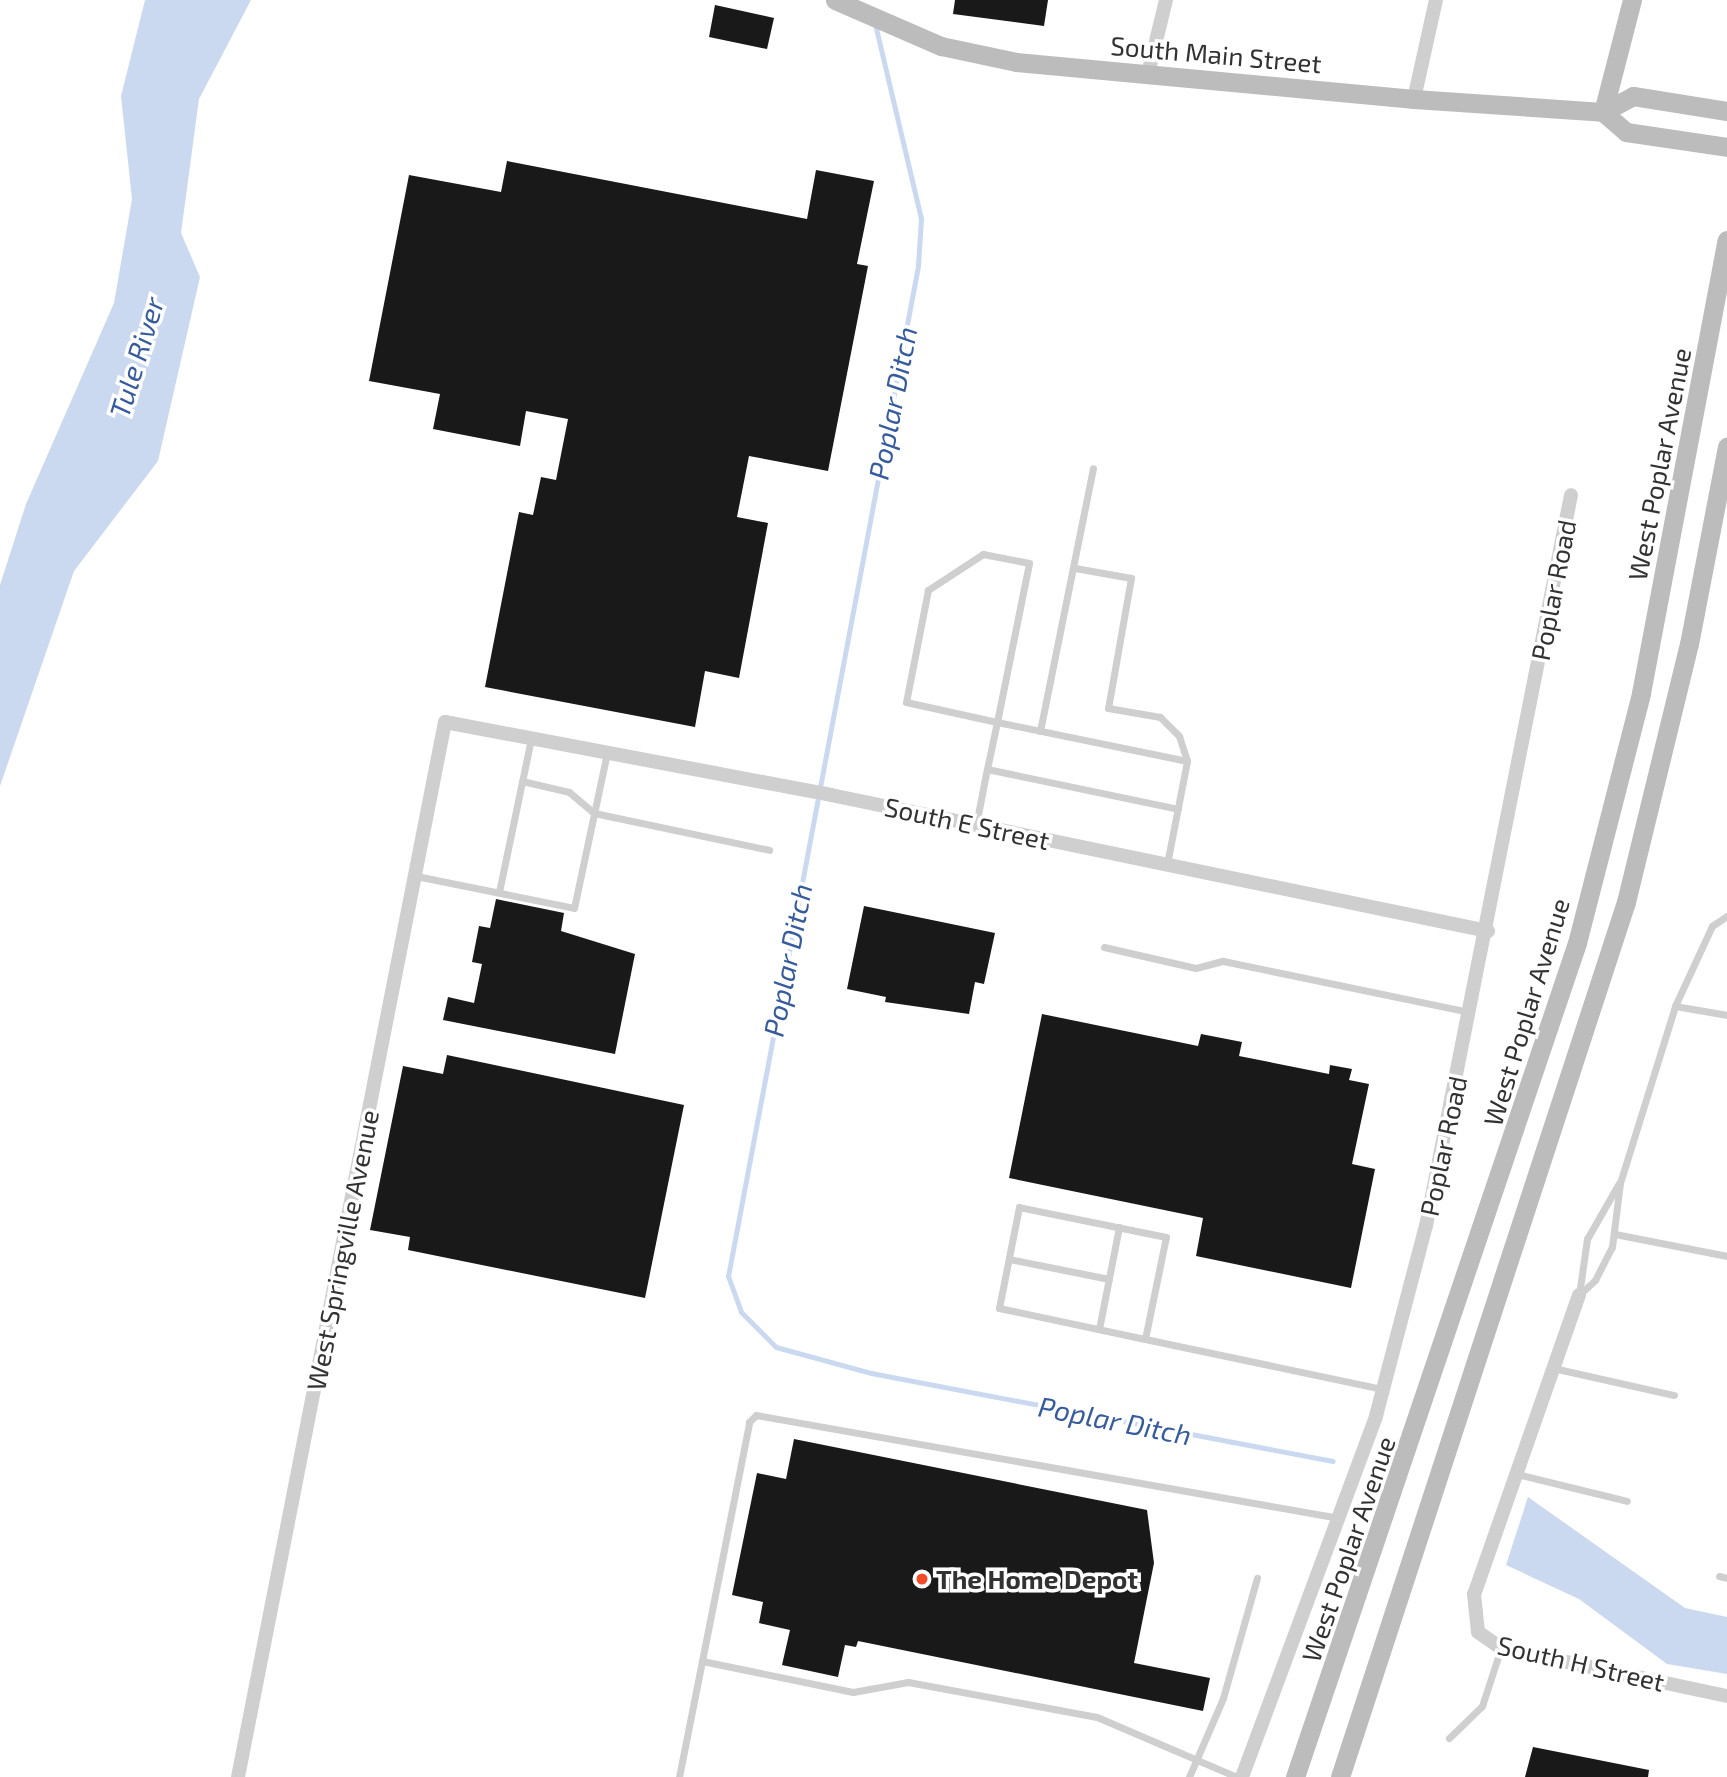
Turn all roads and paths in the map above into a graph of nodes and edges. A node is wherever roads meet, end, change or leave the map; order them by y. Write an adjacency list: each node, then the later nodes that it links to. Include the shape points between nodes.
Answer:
1 (835, 0): 5 (main road, South Main Street, via 909,34 994,58)
2 (1167, 0): 5 (street)
3 (1436, 0): 6 (street)
4 (1632, 0): 8 (main road)
5 (1148, 74): 6 (main road, South Main Street)
6 (1414, 99): 8 (main road, South Main Street)
7 (1727, 111): 8 (main road, via 1633,96)
8 (1603, 112): 9 (main road, via 1626,132)
9 (1727, 147)
10 (1726, 245): 61 (main road, West Poplar Avenue, via 1641,693 1588,903)
11 (1727, 447): 62 (main road, via 1686,658 1626,902)
12 (1093, 468): 14 (lane)
13 (1571, 495): 31 (street, Poplar Road)
14 (1075, 568): 17 (lane); 20 (lane, via 1131,578 1108,708 1160,717 1179,736)
15 (445, 722): 18 (street, South E Street); 28 (street, West Springville Avenue)
16 (997, 722): 16 (lane, via 1029,562 983,555 929,590 906,702); 17 (lane); 21 (lane)
17 (1040, 731): 20 (lane)
18 (531, 739): 19 (street, South E Street); 22 (lane)
19 (607, 752): 24 (lane); 25 (street, South E Street)
20 (1187, 761): 23 (lane)
21 (988, 769): 23 (lane); 25 (lane)
22 (522, 781): 24 (lane, via 569,792); 29 (lane)
23 (1178, 809): 27 (lane)
24 (594, 813): 26 (lane); 29 (lane, via 574,908)
25 (976, 825): 27 (street, South E Street)
26 (769, 850)
27 (1167, 864): 31 (street, South E Street)
28 (416, 876): 29 (lane); 57 (street, West Springville Avenue)
29 (499, 892)
30 (1727, 916): 33 (lane, via 1712,926)
31 (1488, 931): 34 (street, Poplar Road)
32 (1104, 947): 34 (lane, via 1196,968 1223,961)
33 (1675, 1006): 35 (lane); 36 (lane)
34 (1471, 1013): 46 (street, Poplar Road)
35 (1727, 1015)
36 (1620, 1183): 38 (lane); 42 (lane, via 1592,1226)
37 (1119, 1227): 40 (lane, via 1019,1207); 41 (lane); 44 (lane, via 1166,1237)
38 (1615, 1234): 39 (lane); 42 (lane, via 1595,1280)
39 (1727, 1256)
40 (1009, 1259): 41 (lane); 43 (lane, via 999,1308)
41 (1109, 1279): 43 (lane)
42 (1579, 1295): 45 (street)
43 (1099, 1329): 44 (lane)
44 (1145, 1339): 46 (lane)
45 (1553, 1368): 47 (lane); 48 (street)
46 (1383, 1389): 50 (street, Poplar Road)
47 (1674, 1395)
48 (1516, 1474): 49 (lane); 52 (street, South H Street, via 1474,1594 1478,1632)
49 (1627, 1501)
50 (1339, 1518): 53 (lane, via 756,1415 749,1422); 60 (street, Poplar Road)
51 (1257, 1578): 56 (lane, via 1223,1698)
52 (1501, 1648): 54 (street, South H Street); 55 (lane, via 1482,1706)
53 (702, 1661): 56 (lane, via 853,1692 908,1682 1097,1717); 58 (lane)
54 (1727, 1696)
55 (1449, 1738)
56 (1196, 1760): 59 (lane); 60 (lane)
57 (238, 1777)
58 (680, 1777)
59 (1189, 1777)
60 (1240, 1777)
61 (1295, 1777)
62 (1340, 1777)

